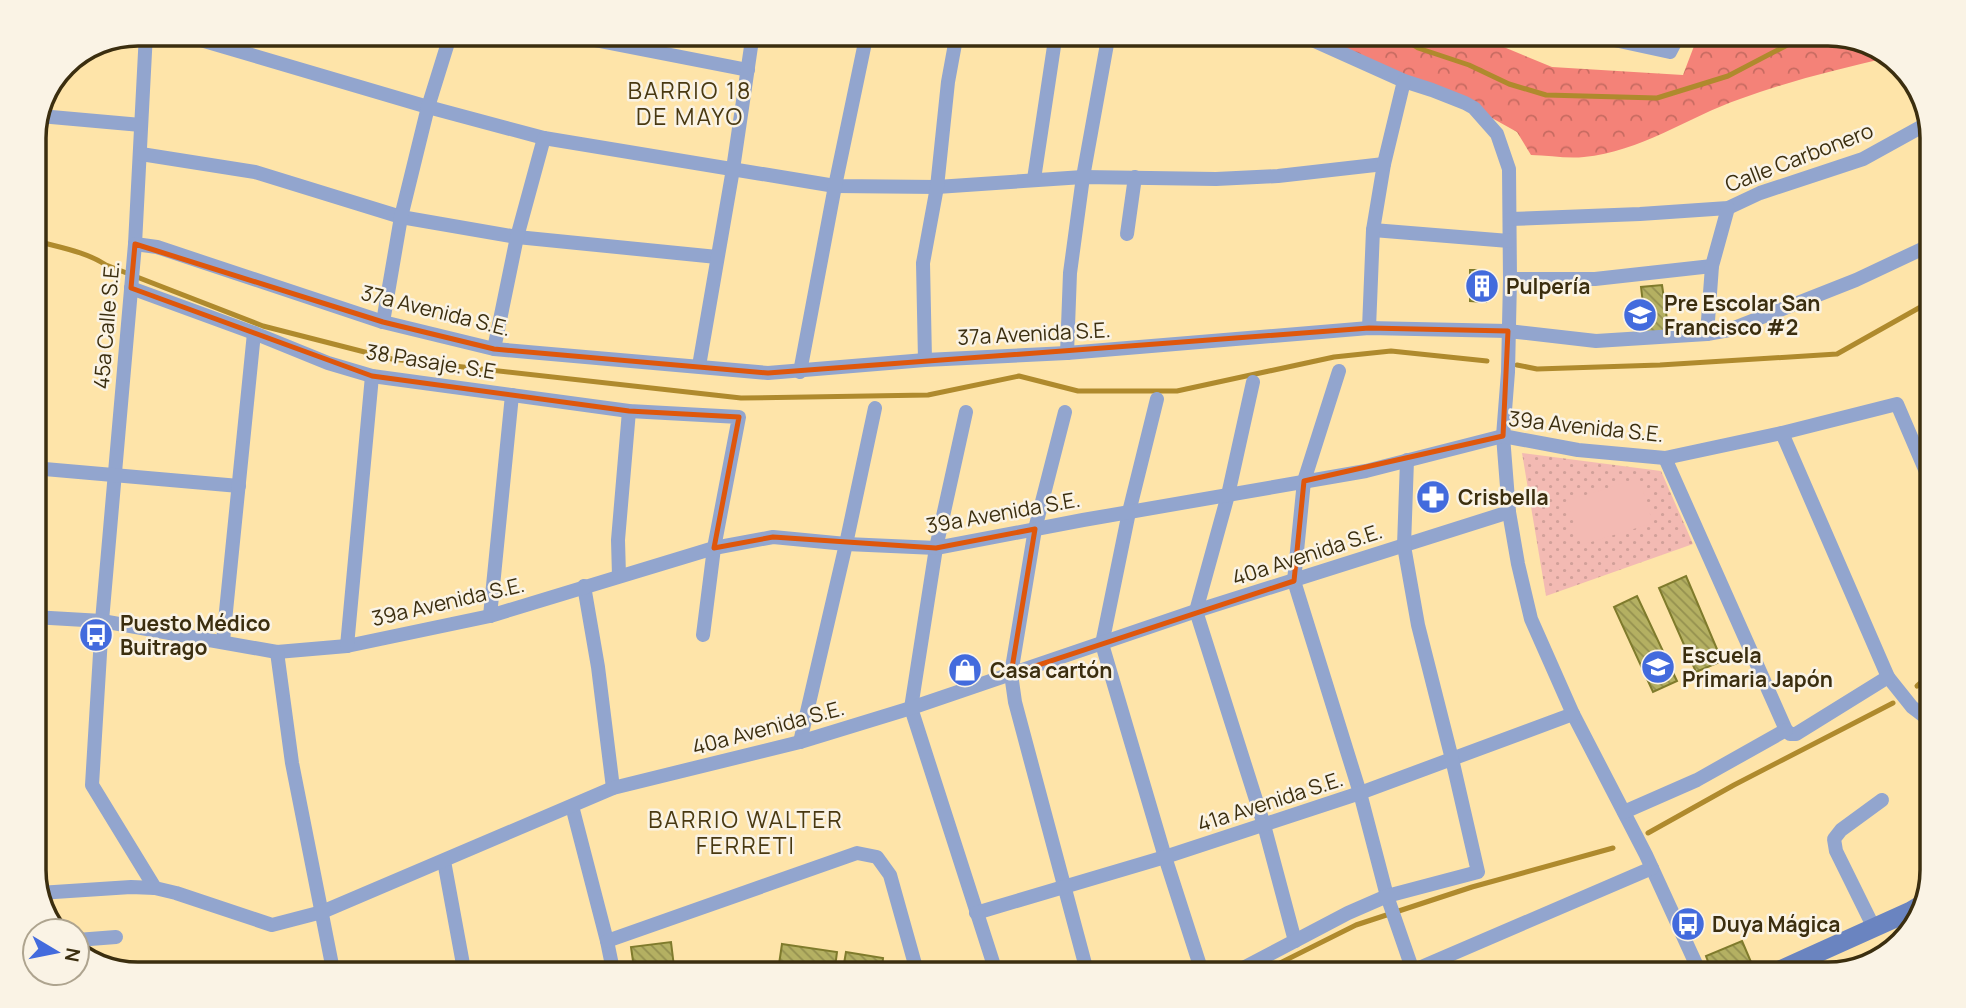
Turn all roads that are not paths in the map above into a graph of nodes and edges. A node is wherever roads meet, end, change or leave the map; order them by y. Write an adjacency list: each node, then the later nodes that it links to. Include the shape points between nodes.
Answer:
1 (145, 46): 17 (street, 45a Calle S.E.)
2 (221, 46): 15 (street)
3 (447, 46): 15 (street)
4 (626, 46): 13 (street)
5 (751, 46): 13 (street)
6 (864, 46): 26 (street)
7 (955, 46): 27 (street)
8 (1054, 46): 25 (street)
9 (1107, 46): 23 (street)
10 (1326, 46): 14 (street)
11 (1646, 46): 12 (street, via 1670,52)
12 (1673, 46)
13 (748, 69): 22 (street)
14 (1404, 81): 21 (street); 30 (street, via 1474,108 1497,134 1509,169)
15 (428, 107): 19 (street); 29 (street)
16 (48, 117): 17 (street)
17 (141, 125): 20 (street, 45a Calle S.E.)
18 (1920, 128): 28 (street, Calle Carbonero, via 1863,159)
19 (544, 138): 22 (street); 33 (street)
20 (141, 154): 29 (street, via 255,172); 35 (street, 45a Calle S.E.)
21 (1384, 164): 24 (street, via 1278,176); 31 (street)
22 (733, 169): 26 (street); 37 (street)
23 (1083, 177): 24 (street); 25 (street); 47 (street, via 1070,273)
24 (1135, 177): 32 (street)
25 (1034, 179): 27 (street)
26 (835, 186): 27 (street); 51 (street)
27 (937, 187): 48 (street, via 923,263)
28 (1728, 208): 30 (street, Calle Carbonero); 38 (street)
29 (401, 217): 33 (street); 41 (street)
30 (1510, 219): 34 (street)
31 (1373, 230): 34 (street); 42 (street)
32 (1127, 234)
33 (517, 237): 37 (street); 46 (street)
34 (1509, 241): 39 (street)
35 (135, 244): 40 (street, 45a Calle S.E.); 41 (street, 37a Avenida S.E.)
36 (1920, 250): 45 (street, 37a Avenida S.E., via 1857,280 1729,330)
37 (717, 257): 49 (street)
38 (1712, 266): 39 (street, via 1595,279); 45 (street)
39 (1510, 279): 43 (street)
40 (132, 280): 44 (street, 38 Pasaje. S.E); 66 (street, 45a Calle S.E.)
41 (383, 322): 46 (street, 37a Avenida S.E.)
42 (1369, 328): 43 (street, 37a Avenida S.E.); 47 (street, 37a Avenida S.E.)
43 (1508, 331): 45 (street, 37a Avenida S.E., via 1596,341); 61 (street)
44 (254, 333): 52 (street, 38 Pasaje. S.E); 68 (street)
45 (1707, 334)
46 (494, 349): 49 (street, 37a Avenida S.E.)
47 (1068, 352): 48 (street, 37a Avenida S.E.)
48 (925, 360): 51 (street, 37a Avenida S.E.)
49 (699, 366): 51 (street, 37a Avenida S.E.)
50 (1339, 371): 67 (street)
51 (800, 372)
52 (372, 376): 54 (street, 38 Pasaje. S.E); 87 (street)
53 (1253, 382): 69 (street)
54 (512, 395): 57 (street, 38 Pasaje. S.E); 81 (street)
55 (1157, 399): 70 (street)
56 (875, 408): 73 (street)
57 (629, 411): 75 (street, 38 Pasaje. S.E, via 739,417); 77 (street)
58 (966, 412): 76 (street)
59 (1065, 412): 72 (street)
60 (1782, 433): 62 (street, 39a Avenida S.E.); 63 (street, 39a Avenida S.E., via 1897,404); 90 (street)
61 (1503, 436): 62 (street, 39a Avenida S.E., via 1578,450); 64 (street, 39a Avenida S.E.); 71 (street)
62 (1665, 458): 94 (street)
63 (1920, 458)
64 (1407, 460): 67 (street, 39a Avenida S.E.); 74 (street)
65 (46, 469): 66 (street)
66 (114, 475): 68 (street); 83 (street, 45a Calle S.E.)
67 (1304, 481): 69 (street, 39a Avenida S.E.); 78 (street)
68 (239, 486): 85 (street)
69 (1228, 495): 70 (street, 39a Avenida S.E.); 80 (street)
70 (1129, 512): 72 (street, 39a Avenida S.E.); 86 (street)
71 (1509, 512): 74 (street, 40a Avenida S.E.); 93 (street, via 1531,619)
72 (1035, 529): 76 (street, 39a Avenida S.E.); 89 (street)
73 (846, 544): 75 (street, 39a Avenida S.E., via 773,537); 76 (street, 39a Avenida S.E.); 95 (street)
74 (1404, 546): 78 (street, 40a Avenida S.E.); 96 (street, via 1418,625)
75 (714, 548): 77 (street, 39a Avenida S.E.); 84 (street)
76 (936, 548): 91 (street)
77 (618, 576): 79 (street, 39a Avenida S.E.)
78 (1294, 581): 80 (street, 40a Avenida S.E.); 98 (street)
79 (584, 586): 81 (street, 39a Avenida S.E.); 97 (street)
80 (1196, 611): 86 (street, 40a Avenida S.E.); 102 (street)
81 (490, 616): 87 (street, 39a Avenida S.E.)
82 (46, 618): 83 (street, 39a Avenida S.E.)
83 (102, 621): 85 (street, 39a Avenida S.E.); 106 (street, 45a Calle S.E., via 92,785)
84 (703, 635)
85 (223, 641): 88 (street, 39a Avenida S.E.)
86 (1102, 644): 89 (street, 40a Avenida S.E.); 103 (street)
87 (347, 646): 88 (street, 39a Avenida S.E.)
88 (277, 652): 111 (street, via 292,763)
89 (1011, 674): 91 (street, 40a Avenida S.E.); 107 (street)
90 (1888, 677): 92 (street); 94 (street, via 1796,734)
91 (911, 708): 95 (street, 40a Avenida S.E.); 112 (street)
92 (1920, 713)
93 (1573, 714): 96 (street, 41a Avenida S.E.); 101 (street)
94 (1786, 730): 101 (street, via 1697,780)
95 (800, 742): 97 (street, 40a Avenida S.E.)
96 (1452, 759): 98 (street, 41a Avenida S.E.); 109 (street, via 1478,872)
97 (612, 789): 100 (street, 40a Avenida S.E.)
98 (1360, 793): 102 (street, 41a Avenida S.E.); 109 (street)
99 (1882, 800): 113 (street, via 1834,839)
100 (572, 806): 104 (street, 40a Avenida S.E.); 116 (street)
101 (1624, 812): 105 (street)
102 (1264, 825): 103 (street, 41a Avenida S.E.); 117 (street)
103 (1166, 858): 107 (street, 41a Avenida S.E.); 124 (street)
104 (444, 861): 111 (street, 40a Avenida S.E.); 119 (street)
105 (1652, 868): 127 (street); 128 (street)
106 (155, 888): 108 (street, 40a Avenida S.E.); 111 (street, 40a Avenida S.E., via 272,925)
107 (1064, 888): 112 (street, 41a Avenida S.E.); 123 (street)
108 (48, 892)
109 (1387, 896): 117 (street); 126 (street)
110 (1911, 911): 113 (street)
111 (322, 912): 118 (street)
112 (976, 914): 122 (street)
113 (1874, 928): 129 (street)
114 (116, 937): 115 (street)
115 (91, 939)
116 (607, 941): 120 (street); 121 (street, via 857,853 877,857 890,875)
117 (1295, 941): 125 (street)
118 (332, 962)
119 (463, 962)
120 (611, 962)
121 (914, 962)
122 (993, 962)
123 (1084, 962)
124 (1199, 962)
125 (1255, 962)
126 (1411, 962)
127 (1438, 962)
128 (1695, 962)
129 (1798, 962)

